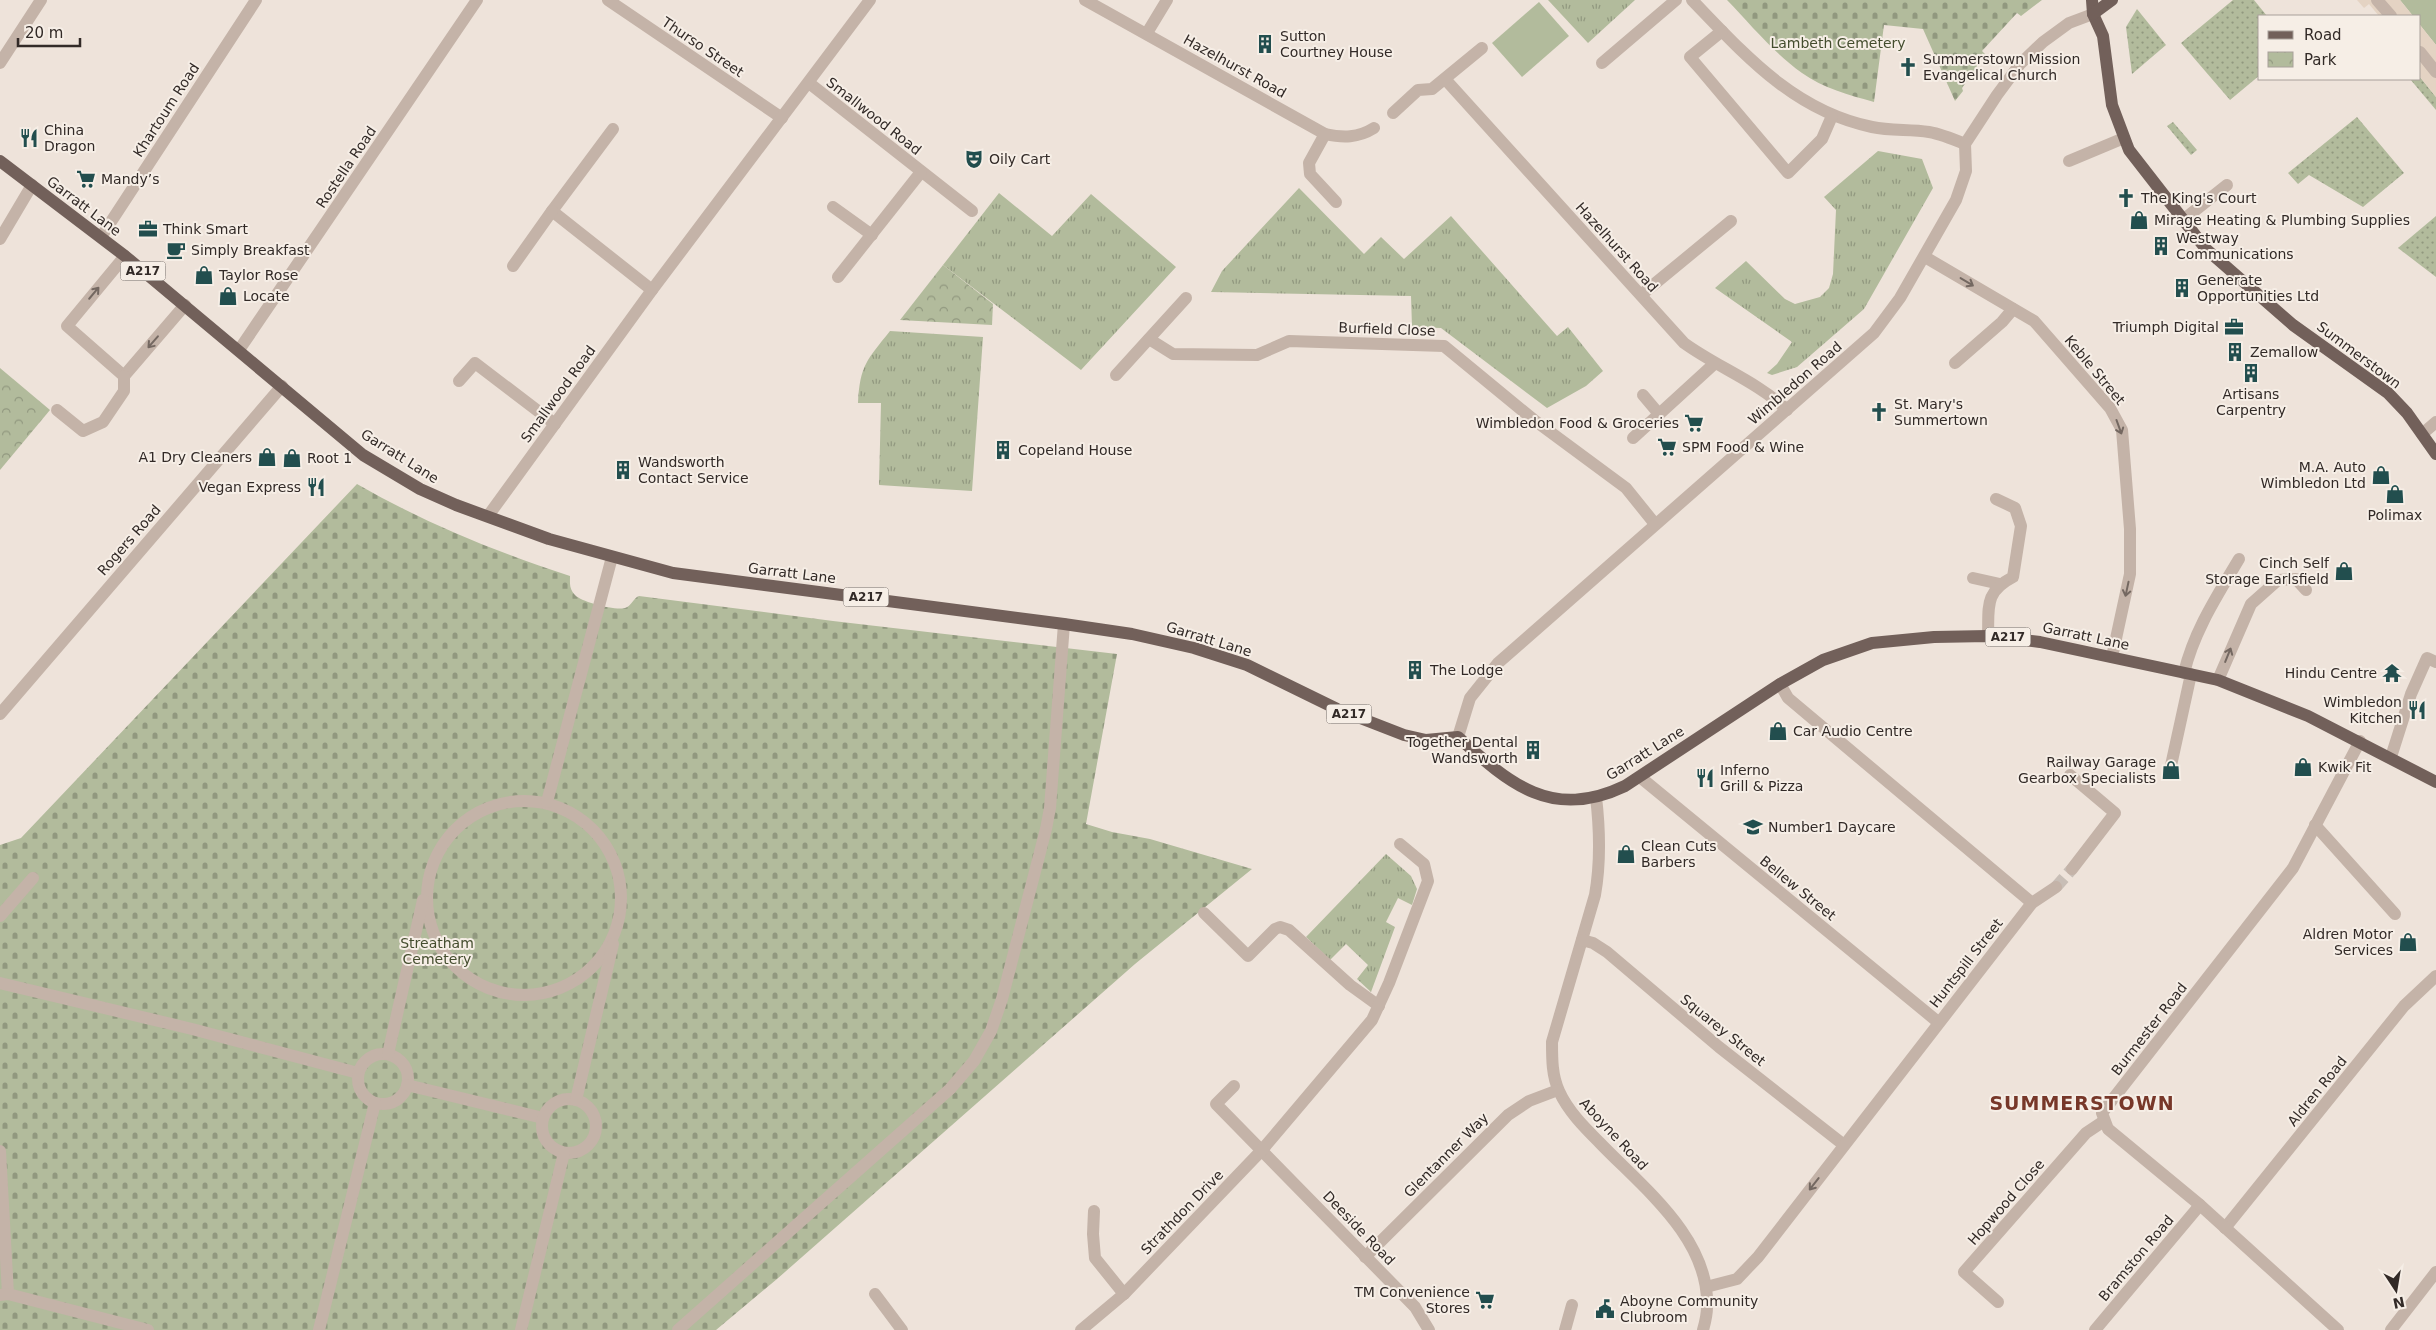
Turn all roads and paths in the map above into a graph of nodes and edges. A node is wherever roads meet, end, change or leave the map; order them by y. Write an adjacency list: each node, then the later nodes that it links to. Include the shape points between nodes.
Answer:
1 (41, 0): 19 (street)
2 (256, 0): 44 (street, Khartoum Road)
3 (477, 0): 56 (street, Rostella Road)
4 (608, 0): 26 (street, Thurso Street)
5 (870, 0): 23 (street, Smallwood Road)
6 (1085, 0): 16 (street, Hazelhurst Road)
7 (1167, 0): 16 (street)
8 (1676, 0): 20 (street)
9 (1692, 0): 15 (street)
10 (2092, 0): 13 (main road, Summerstown)
11 (2112, 0): 13 (main road)
12 (2377, 0): 14 (street)
13 (2093, 14): 30 (main road, Summerstown, via 2103,36 2112,105); 31 (street, via 2069,23 2020,64)
14 (2390, 15)
15 (1722, 31): 25 (street, via 1780,86); 25 (street, via 1690,57 1788,173 1822,139)
16 (1147, 33): 29 (street, Hazelhurst Road)
17 (1482, 48): 22 (street)
18 (2421, 53): 21 (street)
19 (0, 63)
20 (1602, 63)
21 (2436, 72)
22 (1445, 79): 24 (street, via 1432,89 1418,90); 51 (street, Hazelhurst Road)
23 (809, 83): 26 (street, Smallwood Road); 34 (street, Smallwood Road)
24 (1393, 114)
25 (1832, 116): 31 (street, via 1873,127 1936,133)
26 (782, 118): 50 (street, Smallwood Road)
27 (613, 128): 39 (street)
28 (1374, 128): 29 (street, Hazelhurst Road, via 1354,136)
29 (1325, 134): 37 (street, via 1309,163 1310,174)
30 (2124, 138): 33 (street); 41 (main road, Summerstown, via 2129,150)
31 (1965, 144): 47 (street, Wimbledon Road, via 1966,171 1960,192)
32 (0, 161): 35 (main road, Garratt Lane / A217)
33 (2069, 161)
34 (921, 172): 40 (street, Smallwood Road); 43 (street, Smallwood Road)
35 (32, 185): 44 (main road, Garratt Lane / A217); 45 (street)
36 (2227, 185): 41 (street)
37 (1336, 202)
38 (834, 207): 43 (street)
39 (552, 211): 48 (street); 50 (street)
40 (972, 211)
41 (2183, 220): 69 (main road, Summerstown, via 2206,249 2293,325 2388,393)
42 (1731, 221): 51 (street)
43 (872, 235): 49 (street, Smallwood Road)
44 (101, 237): 46 (main road, Garratt Lane / A217)
45 (0, 239)
46 (125, 256): 53 (main road, Garratt Lane / A217); 60 (street, one-way to 46, via 67,326)
47 (1925, 257): 54 (street, Keble Street, one-way to 54); 65 (street, Wimbledon Road, via 1874,333)
48 (513, 266)
49 (838, 277)
50 (652, 290): 68 (street, Smallwood Road)
51 (1641, 296): 58 (street, Hazelhurst Road, via 1684,343)
52 (1186, 298): 55 (street)
53 (185, 305): 56 (main road, Garratt Lane / A217); 60 (street, one-way to 60)
54 (2013, 309): 57 (street); 82 (street, Keble Street, one-way to 82, via 2034,321 2110,408 2122,430 2130,574)
55 (1149, 339): 59 (street); 74 (street, Burfield Close, via 1173,354 1257,355 1289,341 1444,346 1534,420 1626,488)
56 (239, 350): 62 (main road, Garratt Lane / A217)
57 (1955, 363)
58 (1714, 364): 65 (street, Hazelhurst Road, via 1775,399); 66 (street)
59 (1116, 375)
60 (124, 376): 64 (street, via 124,391 103,422 83,431)
61 (459, 381): 68 (street, via 475,363)
62 (282, 386): 73 (main road, Garratt Lane / A217, via 363,455 420,489); 87 (street, Rogers Road)
63 (1643, 395): 66 (street)
64 (57, 410)
65 (1787, 410): 74 (street, Wimbledon Road)
66 (1659, 414): 70 (street)
67 (2436, 422): 69 (street)
68 (555, 424): 73 (street, Smallwood Road)
69 (2422, 434): 71 (main road, Summerstown)
70 (1633, 438)
71 (2436, 454)
72 (1996, 499): 78 (street, via 2015,508 2021,526 2013,577)
73 (488, 516): 75 (main road, Garratt Lane / A217, via 549,539)
74 (1655, 524): 88 (street, Wimbledon Road, via 1498,663 1470,698)
75 (612, 557): 80 (main road, Garratt Lane / A217, via 673,573); 96 (street)
76 (2239, 559): 84 (street, via 2203,619 2190,648)
77 (1973, 578): 78 (street)
78 (2000, 584): 81 (street, via 1989,597)
79 (2306, 590): 85 (street, one-way to 79, via 2251,604 2278,580 2296,579)
80 (1064, 624): 88 (main road, Garratt Lane / A217, via 1132,634 1194,648 1247,665 1337,709 1404,735 1426,740); 140 (street, via 1050,808 991,1031 974,1061 950,1089)
81 (1988, 636): 82 (main road, Garratt Lane / A217, via 2040,642); 86 (main road, Garratt Lane / A217, via 1872,643 1822,660)
82 (2112, 657): 84 (main road, Garratt Lane / A217)
83 (2436, 662): 90 (street, via 2427,658 2411,694)
84 (2187, 673): 85 (main road, Garratt Lane / A217); 91 (street)
85 (2218, 680): 89 (main road, Garratt Lane / A217)
86 (1780, 684): 93 (main road, Garratt Lane / A217); 103 (street, via 1788,698)
87 (0, 714)
88 (1458, 736): 95 (main road, Garratt Lane / A217, via 1488,763 1537,795 1558,801)
89 (2360, 741): 90 (main road, Garratt Lane / A217); 97 (street, Burmester Road)
90 (2391, 757): 94 (main road, Garratt Lane / A217)
91 (2170, 770)
92 (2070, 776): 99 (street, via 2116,813)
93 (1640, 777): 95 (main road, Garratt Lane / A217); 112 (street, Bellew Street)
94 (2436, 782)
95 (1596, 797): 107 (street, Aboyne Road, via 1600,827 1599,872)
96 (547, 802): 101 (street, via 501,802 458,826 442,844); 108 (street, via 589,824 614,859 623,900)
97 (2315, 825): 105 (street); 121 (street, Burmester Road, via 2293,868 2104,1110)
98 (1400, 844): 111 (street, Strathdon Drive, via 1424,864 1428,882)
99 (2072, 869)
100 (33, 878): 106 (street)
101 (427, 883): 108 (street, via 427,911 435,939 459,971 493,990 523,995 554,990 581,977); 113 (street)
102 (2056, 888): 103 (street, Huntspill Street)
103 (2032, 903): 112 (street, Huntspill Street)
104 (1204, 913): 111 (street, via 1248,956 1275,929 1289,930 1350,986)
105 (2395, 914)
106 (0, 916)
107 (1582, 940): 117 (street, Aboyne Road, via 1552,1042 1552,1067); 122 (street, Squarey Street, via 1593,942 1607,952 1719,1047)
108 (614, 941): 118 (street)
109 (2436, 976): 128 (street, Aldren Road, via 2404,1006)
110 (0, 983): 114 (street)
111 (1379, 1006): 123 (street, Strathdon Drive, via 1372,1020)
112 (1938, 1022): 122 (street, Huntspill Street)
113 (388, 1054): 114 (street, via 368,1058); 115 (street, via 406,1067)
114 (358, 1073): 119 (street, via 357,1082 363,1095)
115 (407, 1085): 119 (street, via 397,1100); 120 (street)
116 (1234, 1086): 123 (street, via 1216,1104)
117 (1558, 1090): 129 (street, Glentanner Way, via 1529,1101 1508,1115); 131 (street, Aboyne Road, via 1578,1121 1662,1207 1689,1242)
118 (576, 1100): 120 (street, via 563,1099 554,1103); 125 (street, via 591,1110 596,1132 586,1147)
119 (375, 1103): 138 (street)
120 (543, 1118): 125 (street, via 543,1135 548,1143)
121 (2104, 1121): 126 (street, via 2108,1129); 135 (street, Hopwood Close, via 2086,1133 1964,1272)
122 (1844, 1145): 131 (street, Huntspill Street, one-way to 131, via 1758,1257 1737,1279)
123 (1262, 1150): 129 (street, Deeside Road); 134 (street, Strathdon Drive)
124 (0, 1151): 132 (street)
125 (564, 1153): 139 (street)
126 (2200, 1205): 128 (street); 146 (street, Bramston Road)
127 (1094, 1211): 134 (street, via 1095,1258)
128 (2225, 1228): 147 (street)
129 (1366, 1257): 143 (street, Deeside Road, via 1415,1306)
130 (2436, 1272): 148 (street)
131 (1706, 1287): 145 (street, Aboyne Road)
132 (4, 1294): 137 (street)
133 (875, 1294): 141 (street)
134 (1124, 1294): 142 (street, Strathdon Drive)
135 (1998, 1302)
136 (1572, 1305): 144 (street)
137 (148, 1330)
138 (319, 1330)
139 (520, 1330)
140 (678, 1330)
141 (902, 1330)
142 (1081, 1330)
143 (1430, 1330)
144 (1564, 1330)
145 (1703, 1330)
146 (2095, 1330)
147 (2338, 1330)
148 (2391, 1330)

